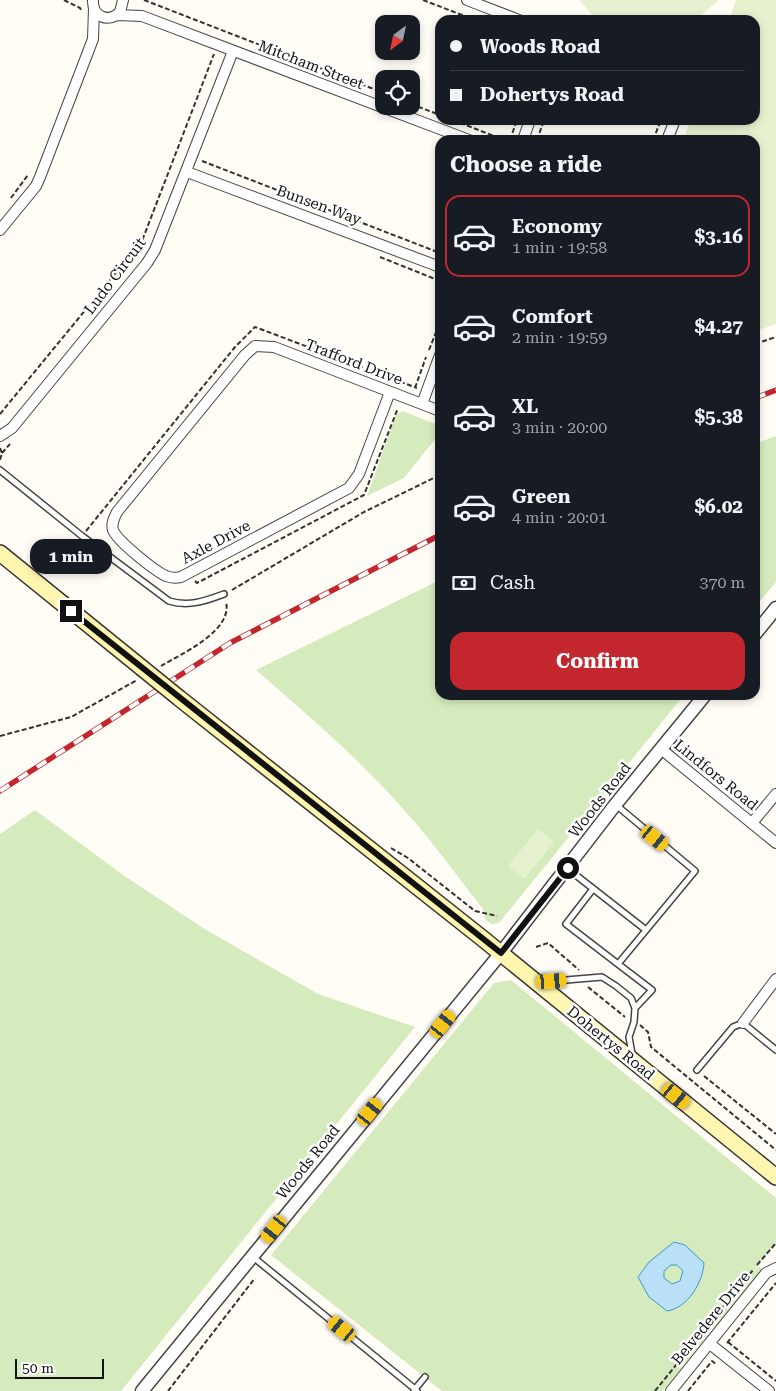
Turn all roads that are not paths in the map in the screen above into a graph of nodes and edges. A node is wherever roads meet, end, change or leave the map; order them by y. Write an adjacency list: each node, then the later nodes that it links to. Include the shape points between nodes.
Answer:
1 (124, 0): 5 (street, via 122,9); 6 (street, Mitcham Street)
2 (467, 0): 4 (street)
3 (92, 3): 5 (street, via 102,17); 7 (street)
4 (506, 15)
5 (115, 16): 6 (street, Mitcham Street); 7 (street)
6 (142, 16): 8 (street, Mitcham Street)
7 (93, 39): 11 (street, via 36,186)
8 (231, 56): 9 (street, Mitcham Street); 10 (street, Ludo Circuit)
9 (455, 135)
10 (187, 172): 12 (street, Bunsen Way); 18 (street, Ludo Circuit, via 162,236 147,262 12,428)
11 (0, 230)
12 (435, 265)
13 (255, 346): 15 (street, Trafford Drive, via 274,347); 15 (street, Axle Drive, via 114,517 113,528 118,537 167,576 181,577 350,488 359,474)
14 (435, 368): 16 (street)
15 (390, 392): 16 (street, Trafford Drive)
16 (422, 404): 17 (street, Trafford Drive)
17 (435, 409)
18 (0, 436)
19 (0, 470): 21 (lane, via 169,601 192,604)
20 (0, 553): 33 (main road, Dohertys Road, bridge, via 142,673 180,698)
21 (224, 594)
22 (776, 610): 23 (street)
23 (760, 628)
24 (701, 700): 25 (street, Woods Road)
25 (661, 749): 27 (street, Woods Road); 28 (street, Lindfors Road)
26 (776, 794): 28 (street)
27 (615, 805): 30 (street, Woods Road); 32 (lane, via 695,871)
28 (752, 823): 29 (street, Lindfors Road)
29 (776, 843)
30 (568, 868): 31 (lane); 33 (street, Woods Road)
31 (593, 889): 32 (lane); 34 (lane, via 566,924)
32 (646, 930): 34 (lane)
33 (501, 953): 36 (main road, Dohertys Road); 43 (street, Woods Road)
34 (618, 964): 37 (lane, via 652,990)
35 (776, 979): 38 (street)
36 (536, 982): 37 (lane, via 602,977 631,998); 40 (main road, Dohertys Road)
37 (635, 1008): 40 (lane, via 629,1037)
38 (743, 1023): 39 (lane); 41 (lane, via 733,1027)
39 (776, 1050)
40 (633, 1061): 42 (main road, Dohertys Road)
41 (697, 1070)
42 (776, 1177)
43 (252, 1256): 47 (lane); 48 (street, Woods Road)
44 (776, 1268): 45 (street, Belvedere Drive, via 766,1273)
45 (710, 1344): 49 (street, Belvedere Drive); 50 (street)
46 (425, 1377): 47 (lane)
47 (415, 1390)
48 (142, 1391)
49 (671, 1391)
50 (769, 1391)

